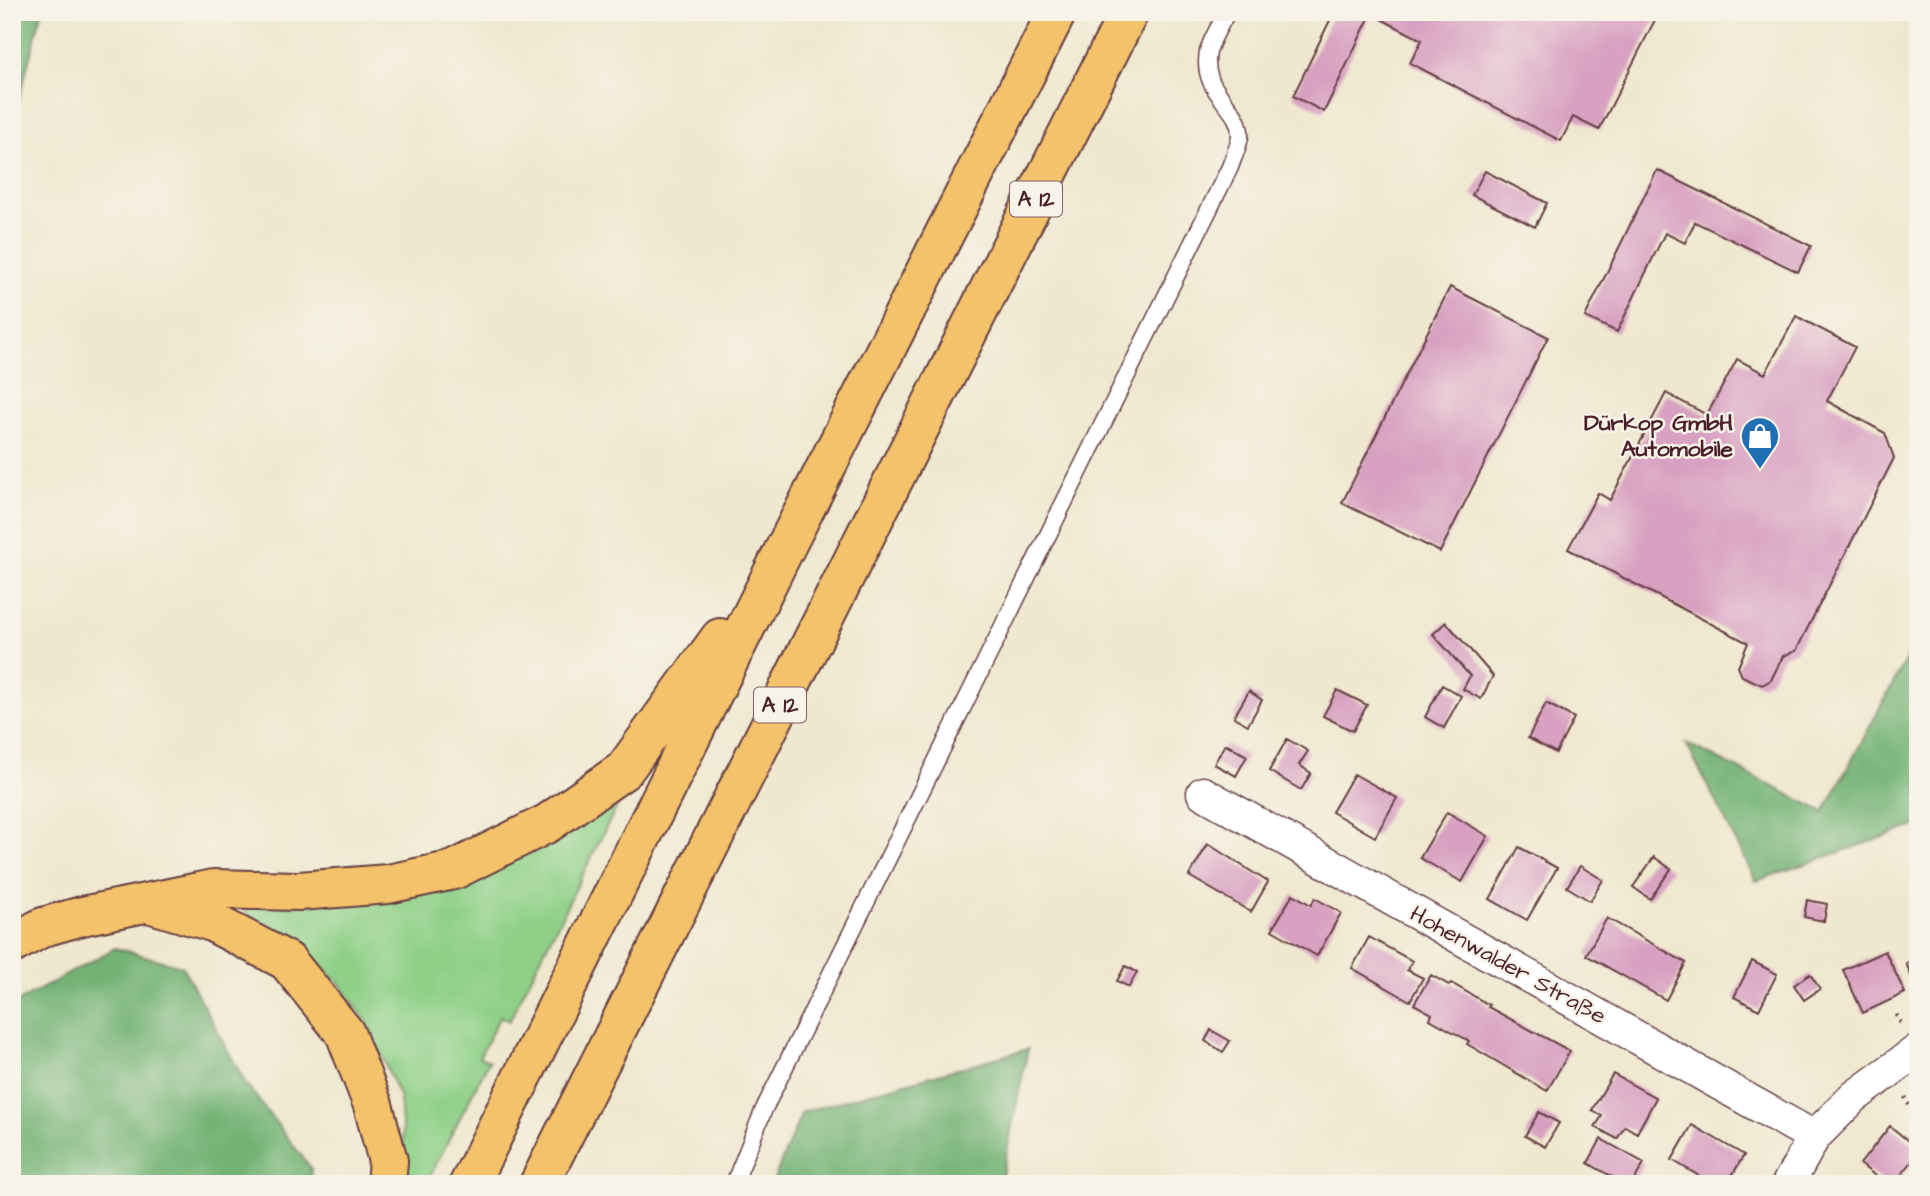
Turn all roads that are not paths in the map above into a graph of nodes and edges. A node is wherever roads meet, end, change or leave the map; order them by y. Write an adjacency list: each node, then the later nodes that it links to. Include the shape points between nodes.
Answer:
1 (1057, 12): 4 (highway)
2 (1129, 12): 8 (highway, A 12)
3 (1227, 12): 15 (lane, via 1208,51 1208,73 1216,93 1232,111 1240,134 1230,167 764,1109)
4 (783, 552): 6 (highway, via 624,770 548,823 454,870 388,884 299,891 213,889); 12 (highway)
5 (1203, 793): 10 (street, Hohenwalder Straße)
6 (146, 902): 7 (highway, via 43,927); 11 (highway, via 212,922 287,961 345,1033 373,1105 388,1161)
7 (12, 944)
8 (619, 1024): 13 (highway, A 12); 14 (highway)
9 (1918, 1050): 10 (street, via 1854,1097)
10 (1814, 1137): 16 (street)
11 (386, 1184)
12 (469, 1184)
13 (539, 1184)
14 (555, 1184)
15 (734, 1184)
16 (1788, 1184)

